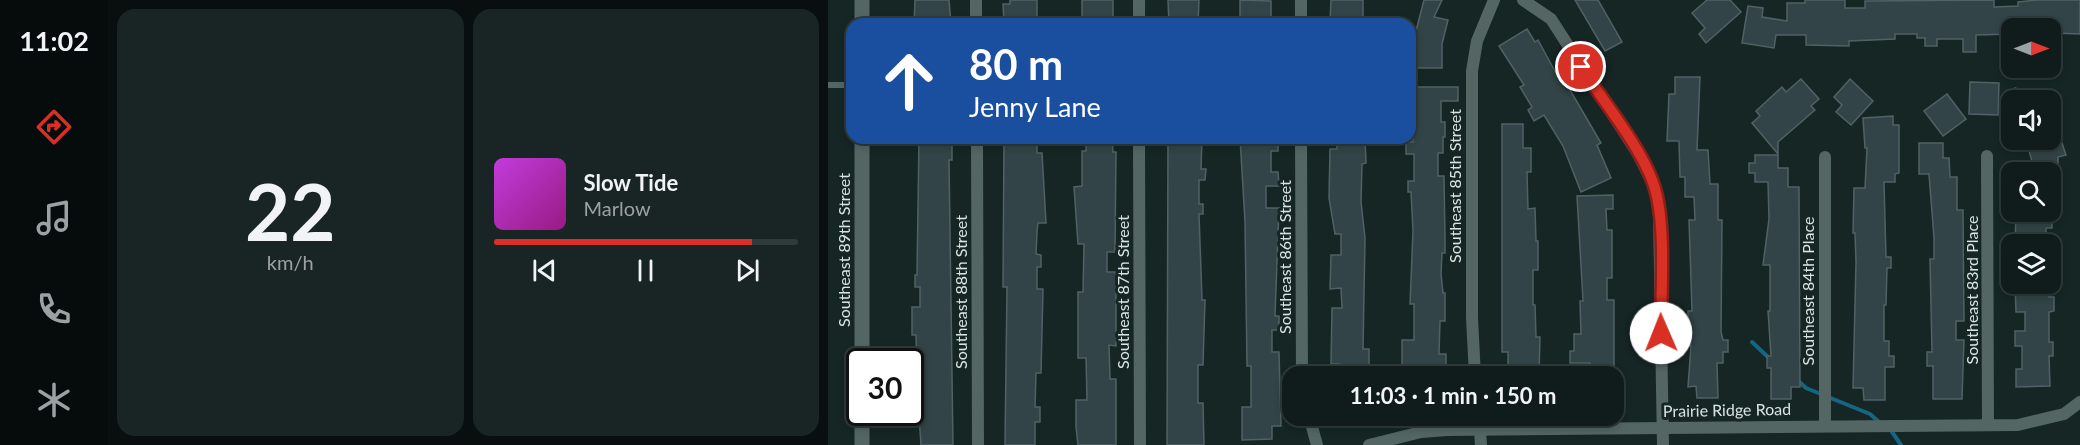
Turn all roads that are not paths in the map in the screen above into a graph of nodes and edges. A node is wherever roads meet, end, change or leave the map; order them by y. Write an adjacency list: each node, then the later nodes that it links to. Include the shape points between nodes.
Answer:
1 (862, 0): 7 (street)
2 (976, 0): 8 (street)
3 (1139, 0): 9 (street)
4 (1301, 0): 10 (street)
5 (1494, 0): 21 (street, Southeast 85th Street, via 1477,41 1472,71)
6 (1524, 0): 28 (street, via 1551,20 1638,154 1655,188 1659,215)
7 (862, 18)
8 (976, 18)
9 (1139, 18)
10 (1301, 18)
11 (828, 85): 12 (lane)
12 (846, 85)
13 (862, 144): 19 (street, Southeast 89th Street)
14 (977, 144): 31 (street, Southeast 88th Street)
15 (1139, 144): 32 (street, Southeast 87th Street)
16 (1301, 144): 20 (street, Southeast 86th Street)
17 (1987, 156): 24 (street, Southeast 83rd Place)
18 (1825, 157): 23 (street, Southeast 84th Place)
19 (862, 348)
20 (1302, 366)
21 (1474, 366)
22 (2080, 402): 24 (street, Prairie Ridge Road, via 2046,421)
23 (1825, 425): 24 (street, Prairie Ridge Road); 28 (street, Prairie Ridge Road)
24 (1988, 425)
25 (862, 426): 30 (street)
26 (1312, 426): 33 (street)
27 (1481, 426): 29 (street)
28 (1663, 427): 29 (street, Prairie Ridge Road); 36 (street)
29 (1481, 429): 34 (street, Prairie Ridge Road, via 1421,432); 35 (street)
30 (862, 445)
31 (978, 445)
32 (1140, 445)
33 (1317, 445)
34 (1369, 445)
35 (1481, 445)
36 (1663, 445)

